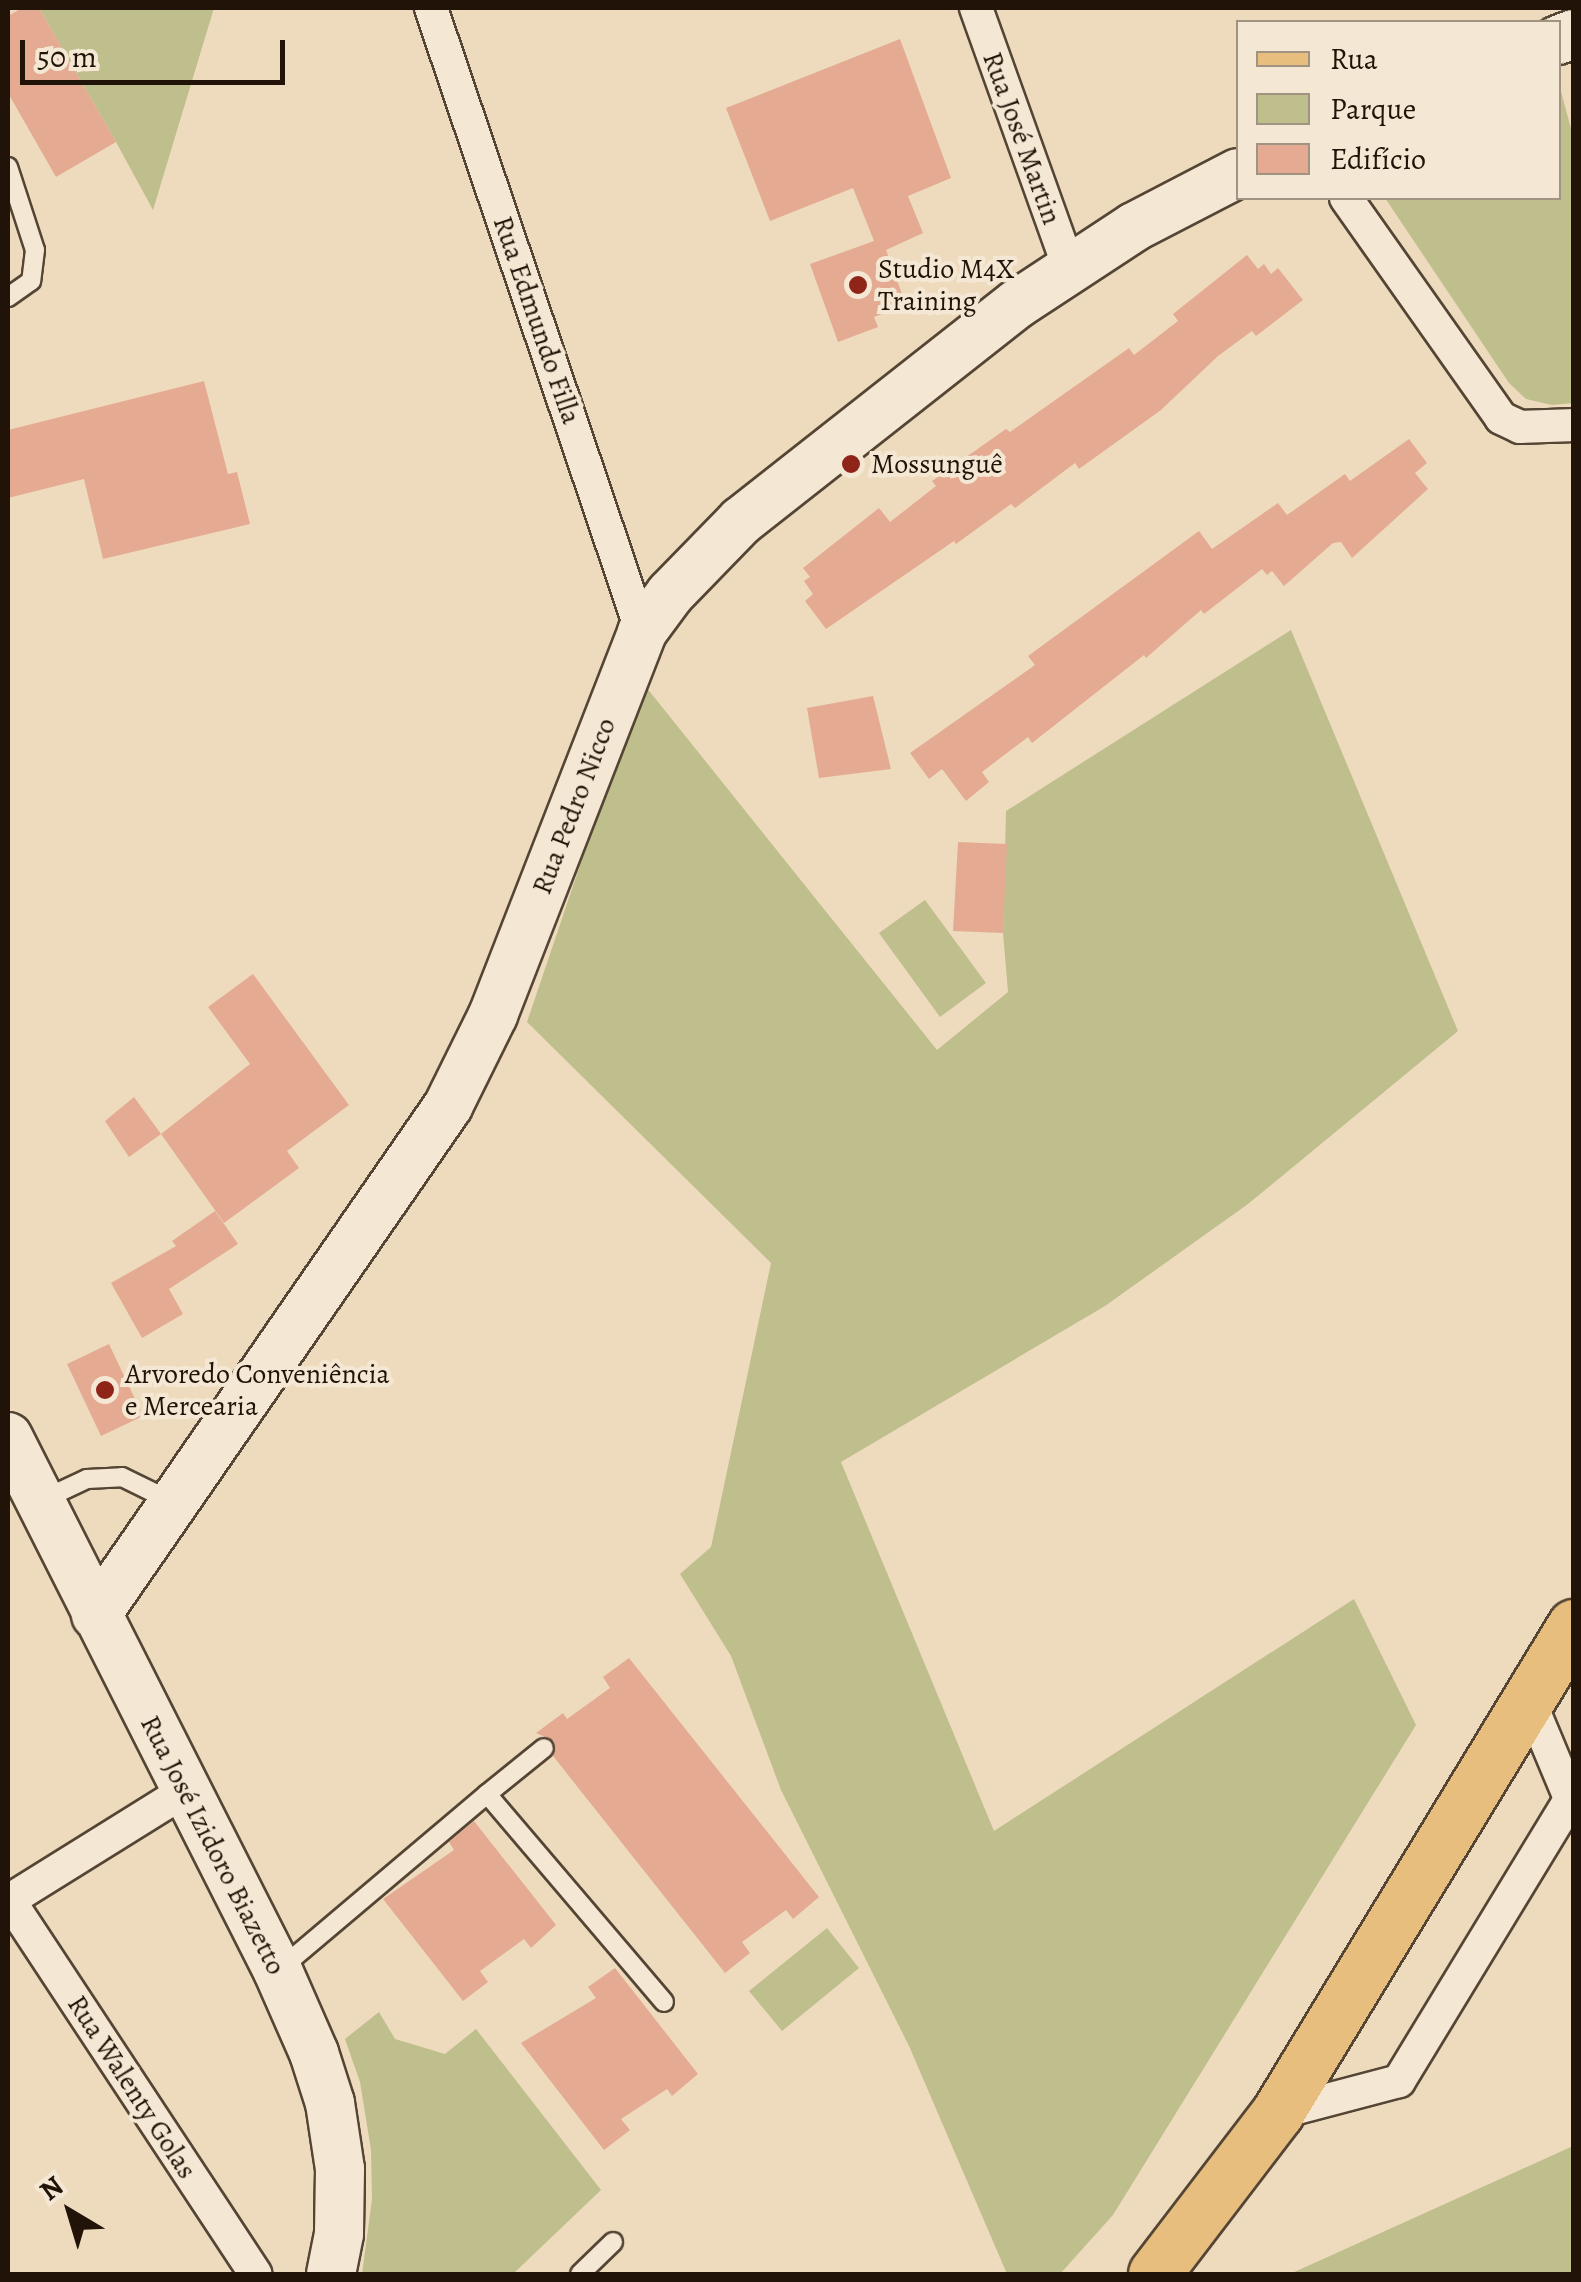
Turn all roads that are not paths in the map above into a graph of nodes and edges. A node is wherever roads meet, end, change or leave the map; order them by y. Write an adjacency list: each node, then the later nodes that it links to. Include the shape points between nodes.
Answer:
1 (432, 8): 9 (street, Rua Edmundo Filla)
2 (976, 8): 6 (street, Rua José Martin)
3 (8, 167): 7 (lane, via 34,250 32,281)
4 (1236, 174): 6 (street, Rua Pedro Nicco)
5 (1347, 200): 8 (street, via 1501,418 1520,427)
6 (1069, 268): 9 (street, Rua Pedro Nicco, via 742,521 701,558)
7 (8, 298)
8 (1574, 425)
9 (642, 632): 12 (street, Rua Pedro Nicco, via 466,1072 424,1146)
10 (8, 1438): 11 (street, Rua José Izidoro Biazetto)
11 (39, 1501): 12 (lane, via 87,1479 122,1477); 13 (street, Rua José Izidoro Biazetto)
12 (176, 1504): 13 (street, Rua Pedro Nicco)
13 (96, 1615): 17 (street, Rua José Izidoro Biazetto)
14 (1574, 1626): 15 (main road)
15 (1529, 1700): 19 (street); 23 (main road)
16 (544, 1748): 18 (lane)
17 (185, 1791): 20 (street); 21 (street, Rua José Izidoro Biazetto)
18 (488, 1794): 21 (lane); 22 (lane)
19 (1572, 1795): 23 (street, via 1399,2081)
20 (8, 1900): 25 (street, Rua Walenty Golas)
21 (278, 1971): 26 (street, Rua José Izidoro Biazetto, via 330,2103 340,2169)
22 (664, 2002)
23 (1278, 2114): 28 (main road)
24 (613, 2242): 27 (lane)
25 (256, 2274)
26 (331, 2274)
27 (580, 2274)
28 (1156, 2274)

